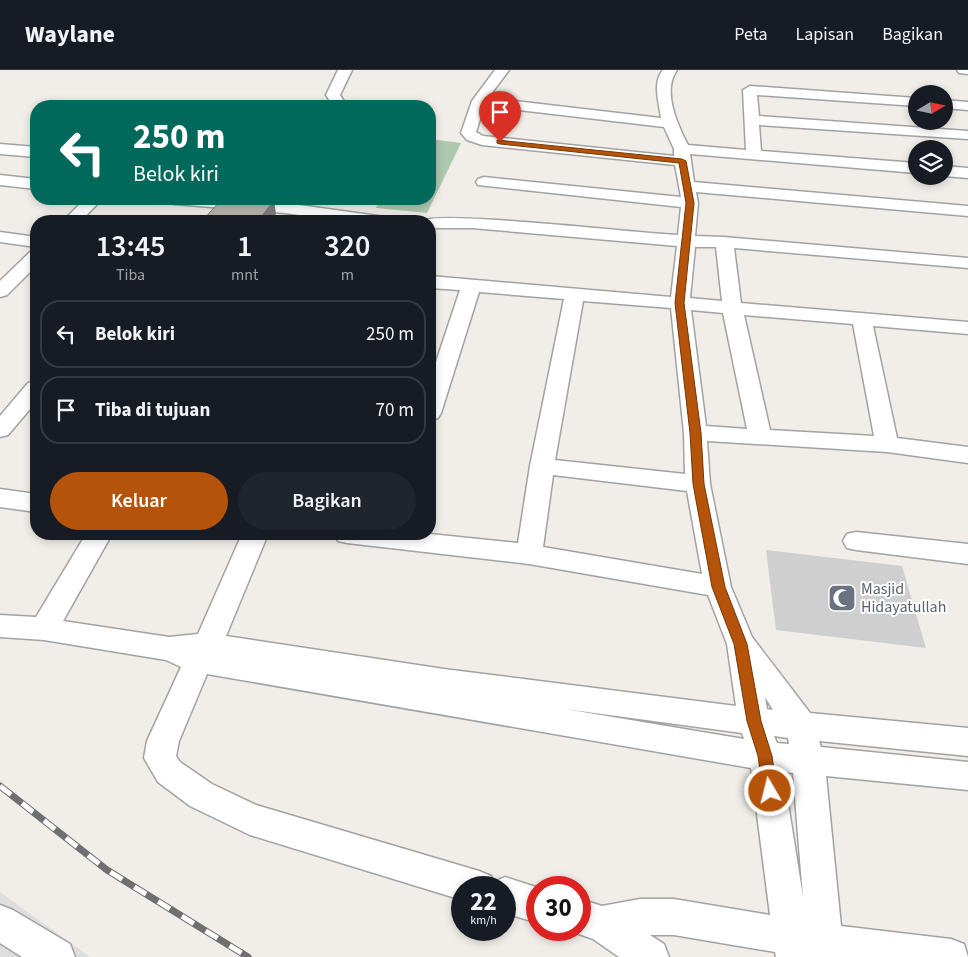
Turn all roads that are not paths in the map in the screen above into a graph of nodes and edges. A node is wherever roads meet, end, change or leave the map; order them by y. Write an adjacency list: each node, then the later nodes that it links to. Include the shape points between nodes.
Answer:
1 (345, 70): 6 (street, via 333,95)
2 (502, 70): 7 (street)
3 (670, 70): 12 (street, via 663,86)
4 (964, 70): 5 (street)
5 (968, 70)
6 (336, 100)
7 (479, 101): 12 (street); 16 (street, via 468,133 476,139)
8 (908, 101): 11 (street, via 754,90 750,92)
9 (953, 105): 10 (street)
10 (968, 106)
11 (752, 120): 13 (street); 17 (street)
12 (669, 123): 16 (street)
13 (968, 135)
14 (0, 149): 15 (street)
15 (30, 152)
16 (682, 155): 17 (street); 24 (street)
17 (754, 155): 18 (street)
18 (908, 167)
19 (953, 172): 20 (street)
20 (968, 173)
21 (0, 180): 23 (street)
22 (484, 182): 25 (street)
23 (30, 183)
24 (688, 186): 25 (street); 28 (street)
25 (690, 203): 34 (street)
26 (88, 205): 29 (street)
27 (215, 205): 30 (street)
28 (968, 212)
29 (78, 215)
30 (280, 215)
31 (436, 223): 34 (street, via 465,230)
32 (0, 237): 33 (street)
33 (30, 241)
34 (686, 245): 35 (street); 44 (street)
35 (725, 245): 38 (street); 45 (street)
36 (30, 262): 42 (street)
37 (968, 262): 38 (street)
38 (946, 264): 39 (street)
39 (968, 269)
40 (436, 283): 41 (street)
41 (471, 286): 43 (street); 48 (street)
42 (0, 291)
43 (575, 294): 44 (street); 55 (street)
44 (680, 303): 45 (street); 51 (street)
45 (732, 308): 46 (street); 52 (street)
46 (862, 319): 47 (street); 53 (street)
47 (968, 328)
48 (436, 394)
49 (30, 395): 50 (street)
50 (0, 430)
51 (695, 433): 52 (street); 56 (street)
52 (760, 436): 53 (street)
53 (887, 444): 54 (street)
54 (968, 455)
55 (542, 466): 56 (street); 63 (street)
56 (698, 484): 65 (street)
57 (0, 498): 58 (street)
58 (30, 502)
59 (96, 540): 67 (street)
60 (252, 540): 69 (street)
61 (421, 540): 63 (street)
62 (856, 541): 64 (street)
63 (529, 554): 65 (street)
64 (968, 554)
65 (718, 587): 68 (street)
66 (0, 626): 67 (street)
67 (44, 629): 69 (street)
68 (741, 644): 71 (street); 72 (street)
69 (203, 653): 70 (street); 77 (street, via 163,741 160,758 169,772 201,795 250,819)
70 (444, 691): 71 (street); 74 (street)
71 (754, 721): 72 (street); 74 (street)
72 (800, 724): 73 (street); 75 (street)
73 (968, 742)
74 (765, 756): 75 (street); 80 (street)
75 (808, 758): 76 (street); 81 (street)
76 (968, 776)
77 (451, 880)
78 (591, 921): 80 (street, via 674,917); 83 (street)
79 (1, 925): 82 (street)
80 (792, 946): 81 (street)
81 (826, 949): 84 (street)
82 (58, 957)
83 (651, 957)
84 (950, 957)

